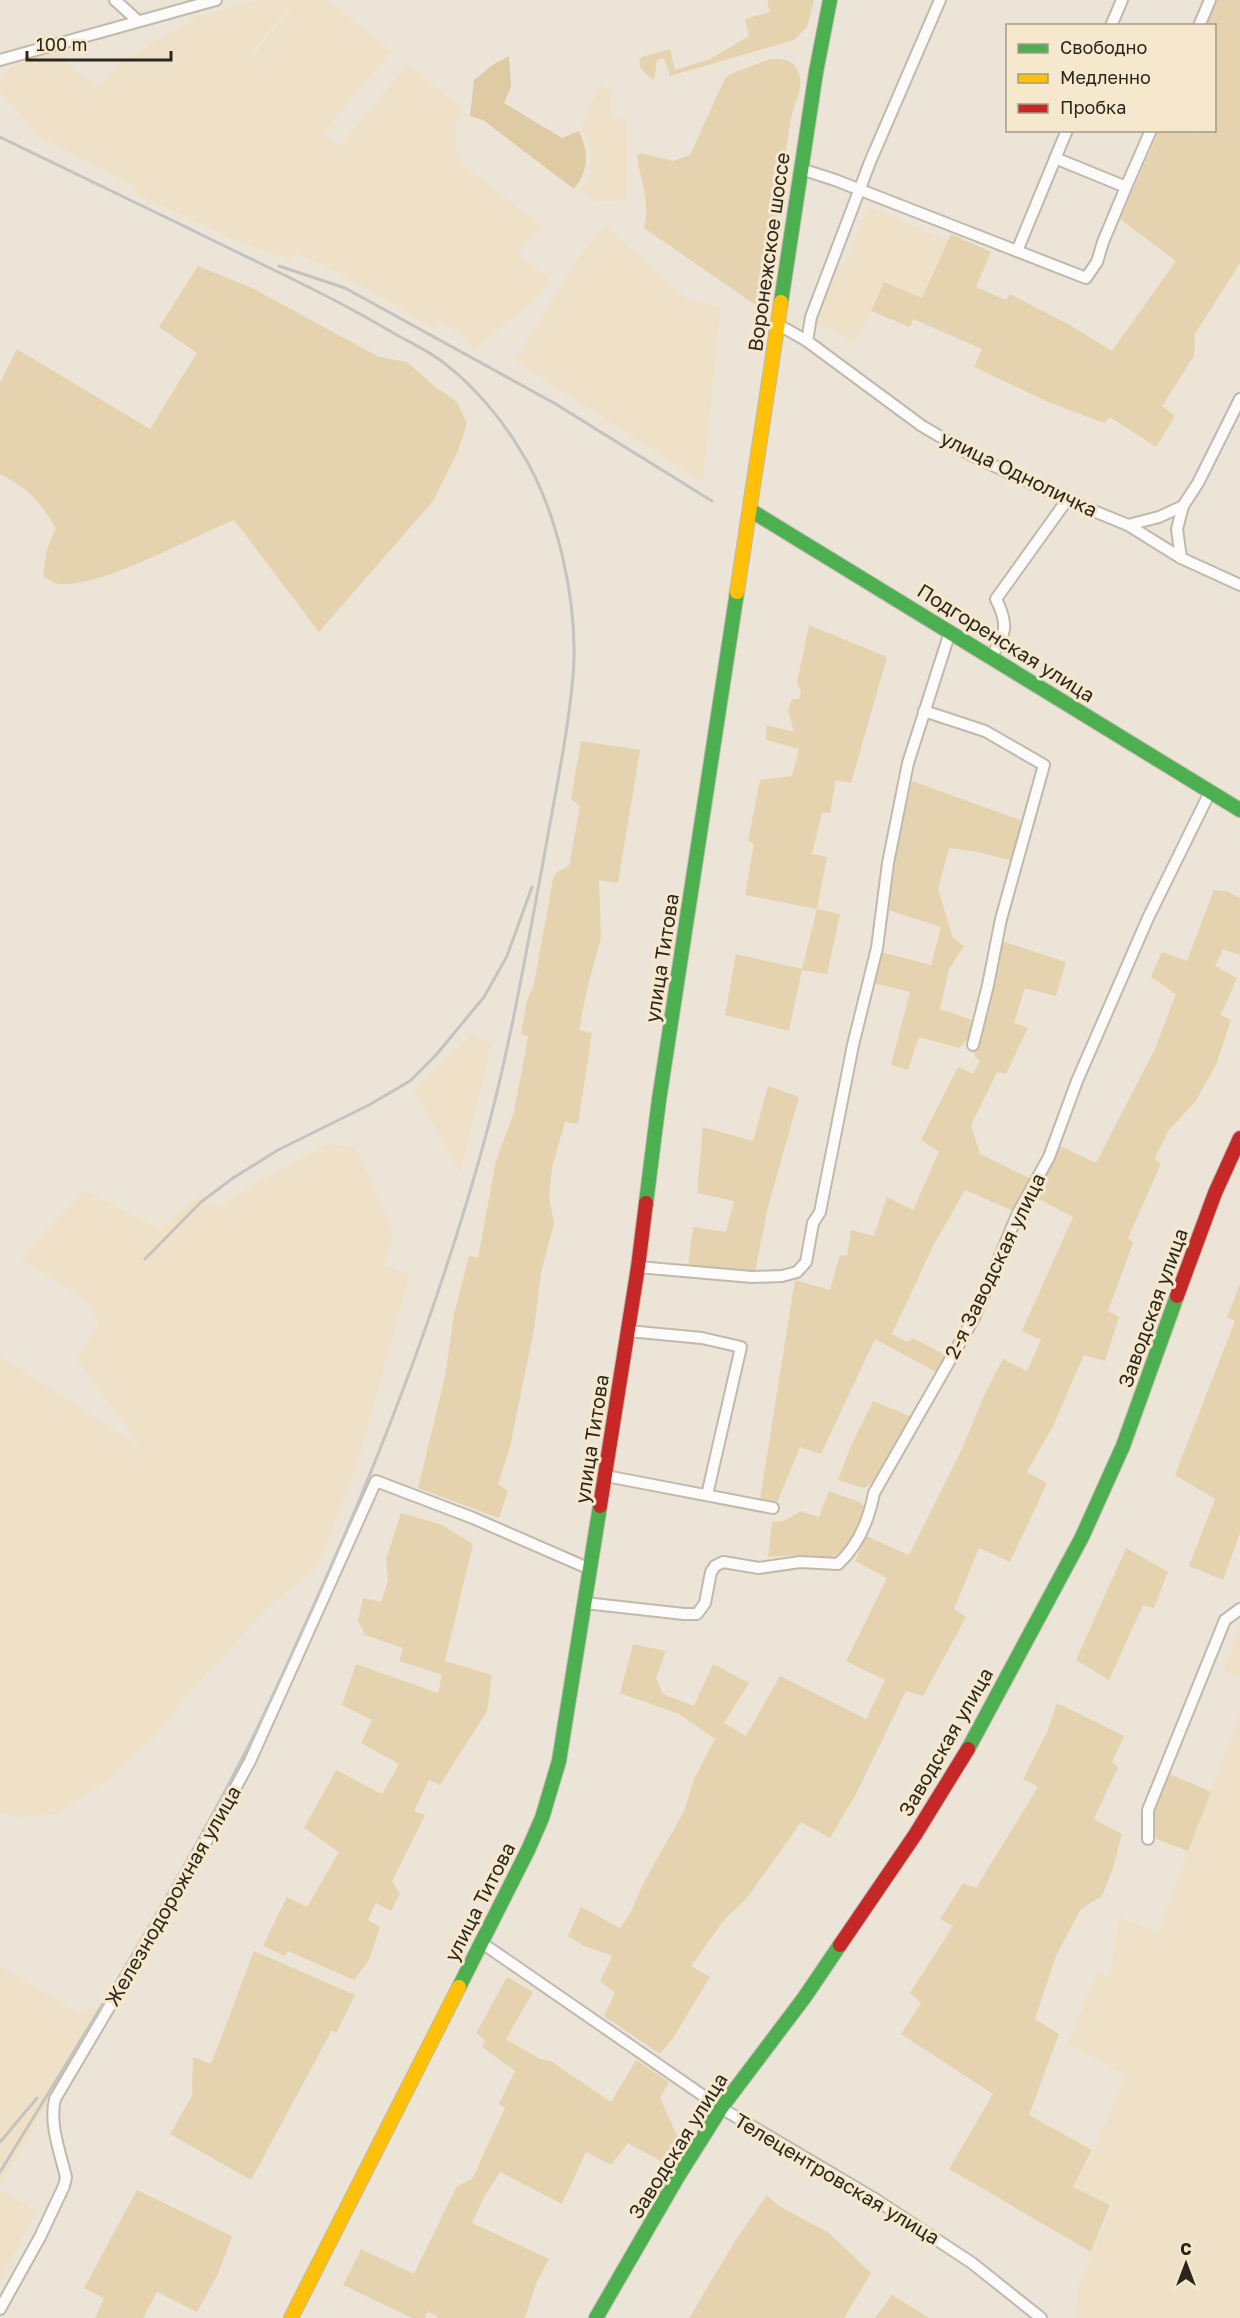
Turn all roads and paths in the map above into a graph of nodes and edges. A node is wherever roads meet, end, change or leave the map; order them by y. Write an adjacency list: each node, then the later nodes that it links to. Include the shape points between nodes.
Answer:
1 (115, 0): 7 (street)
2 (216, 0): 7 (street)
3 (830, 0): 14 (main road, Воронежское шоссе)
4 (940, 0): 16 (street)
5 (1122, 0): 8 (street)
6 (1210, 0): 9 (street)
7 (138, 21): 10 (street)
8 (1112, 24)
9 (1200, 24)
10 (0, 60)
11 (1066, 132): 13 (street)
12 (1150, 132): 15 (street)
13 (1055, 158): 15 (street); 17 (street)
14 (801, 169): 16 (street); 18 (main road, Воронежское шоссе)
15 (1126, 187): 17 (street, via 1097,262 1086,278)
16 (861, 190): 17 (street); 19 (street, via 811,316)
17 (1017, 251)
18 (779, 325): 19 (street, улица Одноличка); 23 (main road, Воронежское шоссе)
19 (807, 340): 21 (street, улица Одноличка, via 922,426 973,456)
20 (1240, 399): 22 (street)
21 (1067, 500): 24 (street, улица Одноличка); 28 (street, via 996,599 1002,612 1004,638)
22 (1183, 506): 24 (street, via 1159,518); 25 (street, via 1177,529)
23 (750, 510): 27 (main road, Подгоренская улица); 34 (main road, улица Титова, via 659,1100)
24 (1128, 525): 25 (street, улица Одноличка)
25 (1181, 558): 26 (street, улица Одноличка)
26 (1240, 585)
27 (950, 632): 28 (main road, Подгоренская улица); 29 (street)
28 (991, 657): 30 (main road, Подгоренская улица)
29 (924, 711): 32 (street, via 985,731 1044,765 1001,918); 34 (street, via 888,863 878,948 806,1262 797,1272 752,1277)
30 (1209, 792): 31 (main road, Подгоренская улица); 40 (street, 2-я Заводская улица, via 1148,918 1077,1081 1049,1157 1018,1213 974,1318 874,1493 870,1513 850,1553 838,1564 800,1562 759,1568 723,1562 711,1572 705,1603 697,1614)
31 (1240, 810)
32 (973, 1045)
33 (1240, 1138): 44 (main road, Заводская улица, via 1215,1193 1123,1446 1057,1586 966,1754 915,1835 804,1998)
34 (638, 1267): 35 (main road, улица Титова)
35 (628, 1331): 36 (main road, улица Титова); 37 (street, via 702,1338 741,1347)
36 (606, 1476): 37 (street); 39 (main road, улица Титова)
37 (707, 1495): 38 (street)
38 (774, 1508)
39 (590, 1569): 40 (main road, улица Титова); 45 (street, Железнодорожная улица, via 376,1481 250,1761 55,2099 54,2123 66,2177 64,2186)
40 (585, 1603): 43 (main road, улица Титова, via 556,1772 528,1851)
41 (1240, 1609): 42 (street, via 1225,1620 1148,1810)
42 (1148, 1839)
43 (482, 1943): 44 (street, Телецентровская улица); 46 (main road, улица Титова)
44 (721, 2108): 47 (main road, Заводская улица); 48 (street, Телецентровская улица, via 875,2199 972,2263)
45 (0, 2309)
46 (291, 2318)
47 (596, 2318)
48 (1041, 2318)

